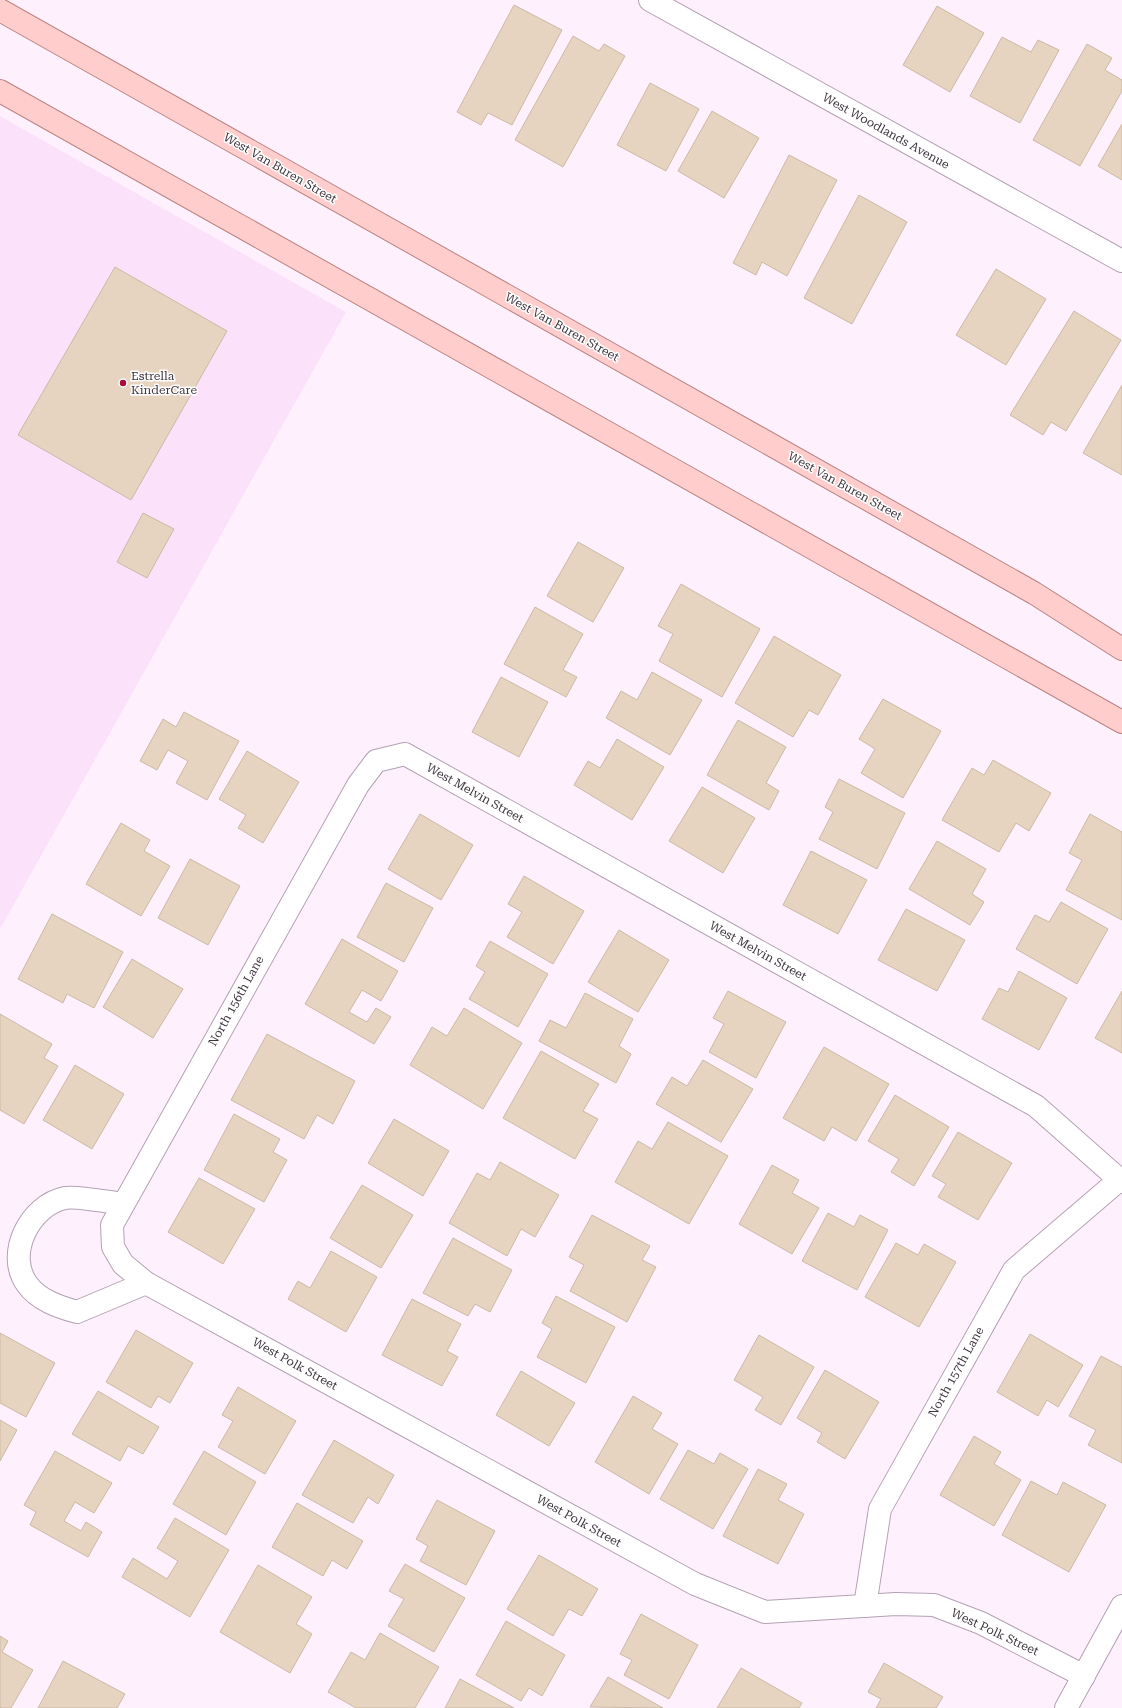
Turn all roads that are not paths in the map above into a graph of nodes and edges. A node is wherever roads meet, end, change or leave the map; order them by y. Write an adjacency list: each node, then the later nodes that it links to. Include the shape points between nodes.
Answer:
1 (650, 0): 4 (street, West Woodlands Avenue)
2 (0, 10): 5 (main road, West Van Buren Street, via 1034,593)
3 (0, 91): 6 (main road)
4 (1122, 261)
5 (1122, 649)
6 (1122, 722)
7 (376, 761): 8 (street, West Melvin Street, via 405,754 937,1050 1036,1106); 9 (street, North 156th Lane, via 354,792)
8 (1120, 1181): 12 (street, North 157th Lane, via 1014,1270 880,1509)
9 (123, 1204): 10 (street, North 156th Lane, via 112,1225); 11 (street, via 66,1198 49,1204 26,1230 19,1247 19,1265 27,1284 39,1296 53,1305 76,1312)
10 (113, 1247): 11 (street, West Polk Street, via 123,1264)
11 (146, 1283): 12 (street, West Polk Street, via 695,1584 765,1612)
12 (865, 1606): 14 (street, West Polk Street, via 934,1605 981,1623)
13 (1122, 1606): 14 (street)
14 (1084, 1676): 15 (street)
15 (1066, 1708)

